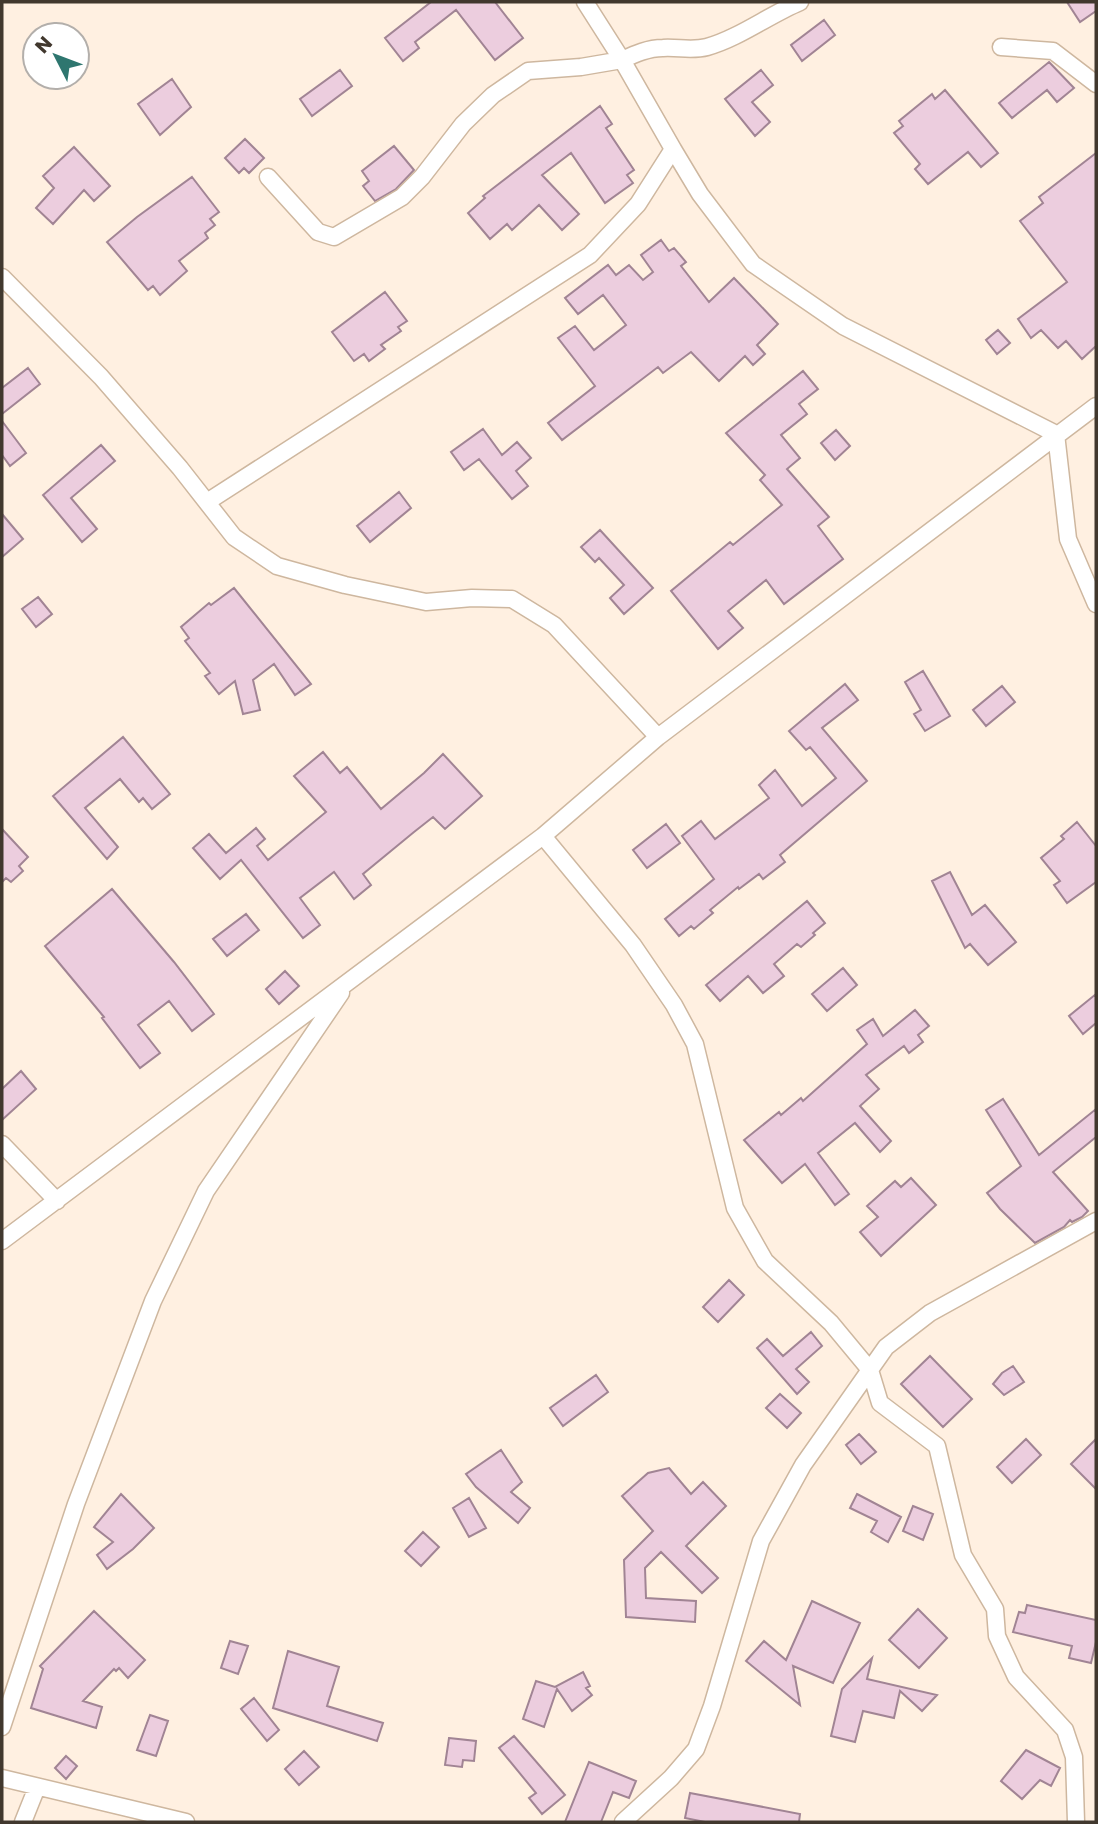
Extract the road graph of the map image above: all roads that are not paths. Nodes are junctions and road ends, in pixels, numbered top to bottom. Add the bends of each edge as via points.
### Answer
1 (586, 2) edge
2 (800, 2) edge
3 (1001, 47) dead end
4 (622, 60) junction
5 (1096, 84) edge
6 (673, 149) junction
7 (268, 177) dead end
8 (2, 277) edge
9 (1096, 406) edge
10 (1056, 434) junction
11 (207, 502) junction
12 (1096, 604) edge
13 (658, 737) junction
14 (543, 836) junction
15 (351, 980) junction
16 (2, 1144) edge
17 (57, 1201) junction
18 (1096, 1221) edge
19 (2, 1241) edge
20 (870, 1370) junction
21 (2, 1727) edge
22 (2, 1778) edge
23 (37, 1787) junction
24 (23, 1822) edge
25 (186, 1822) edge
26 (624, 1822) edge
27 (1076, 1822) edge

1 - 4 street
2 - 4 street via 718,44 641,51
3 - 5 street via 1053,51
4 - 6 street
4 - 7 street via 528,71 493,94 463,124 402,197 334,237 318,232
6 - 10 street via 700,194 753,264 843,326
6 - 11 street via 638,204 590,255
8 - 11 street via 100,377
9 - 10 street
10 - 12 street via 1068,539
10 - 13 street
11 - 13 street via 234,537 277,566 426,602 512,599 554,625
13 - 14 street
14 - 15 street
14 - 20 street via 633,945 695,1044 735,1208 765,1261 831,1323
15 - 17 street
15 - 21 street via 206,1191 153,1301 76,1504
16 - 17 street
17 - 19 street
18 - 20 street via 930,1313 886,1347
20 - 26 street via 803,1465 761,1541 696,1749
20 - 27 street via 880,1403 937,1446 963,1555 995,1609 997,1636 1016,1677 1065,1730 1074,1757
22 - 23 street
23 - 24 street
23 - 25 street

